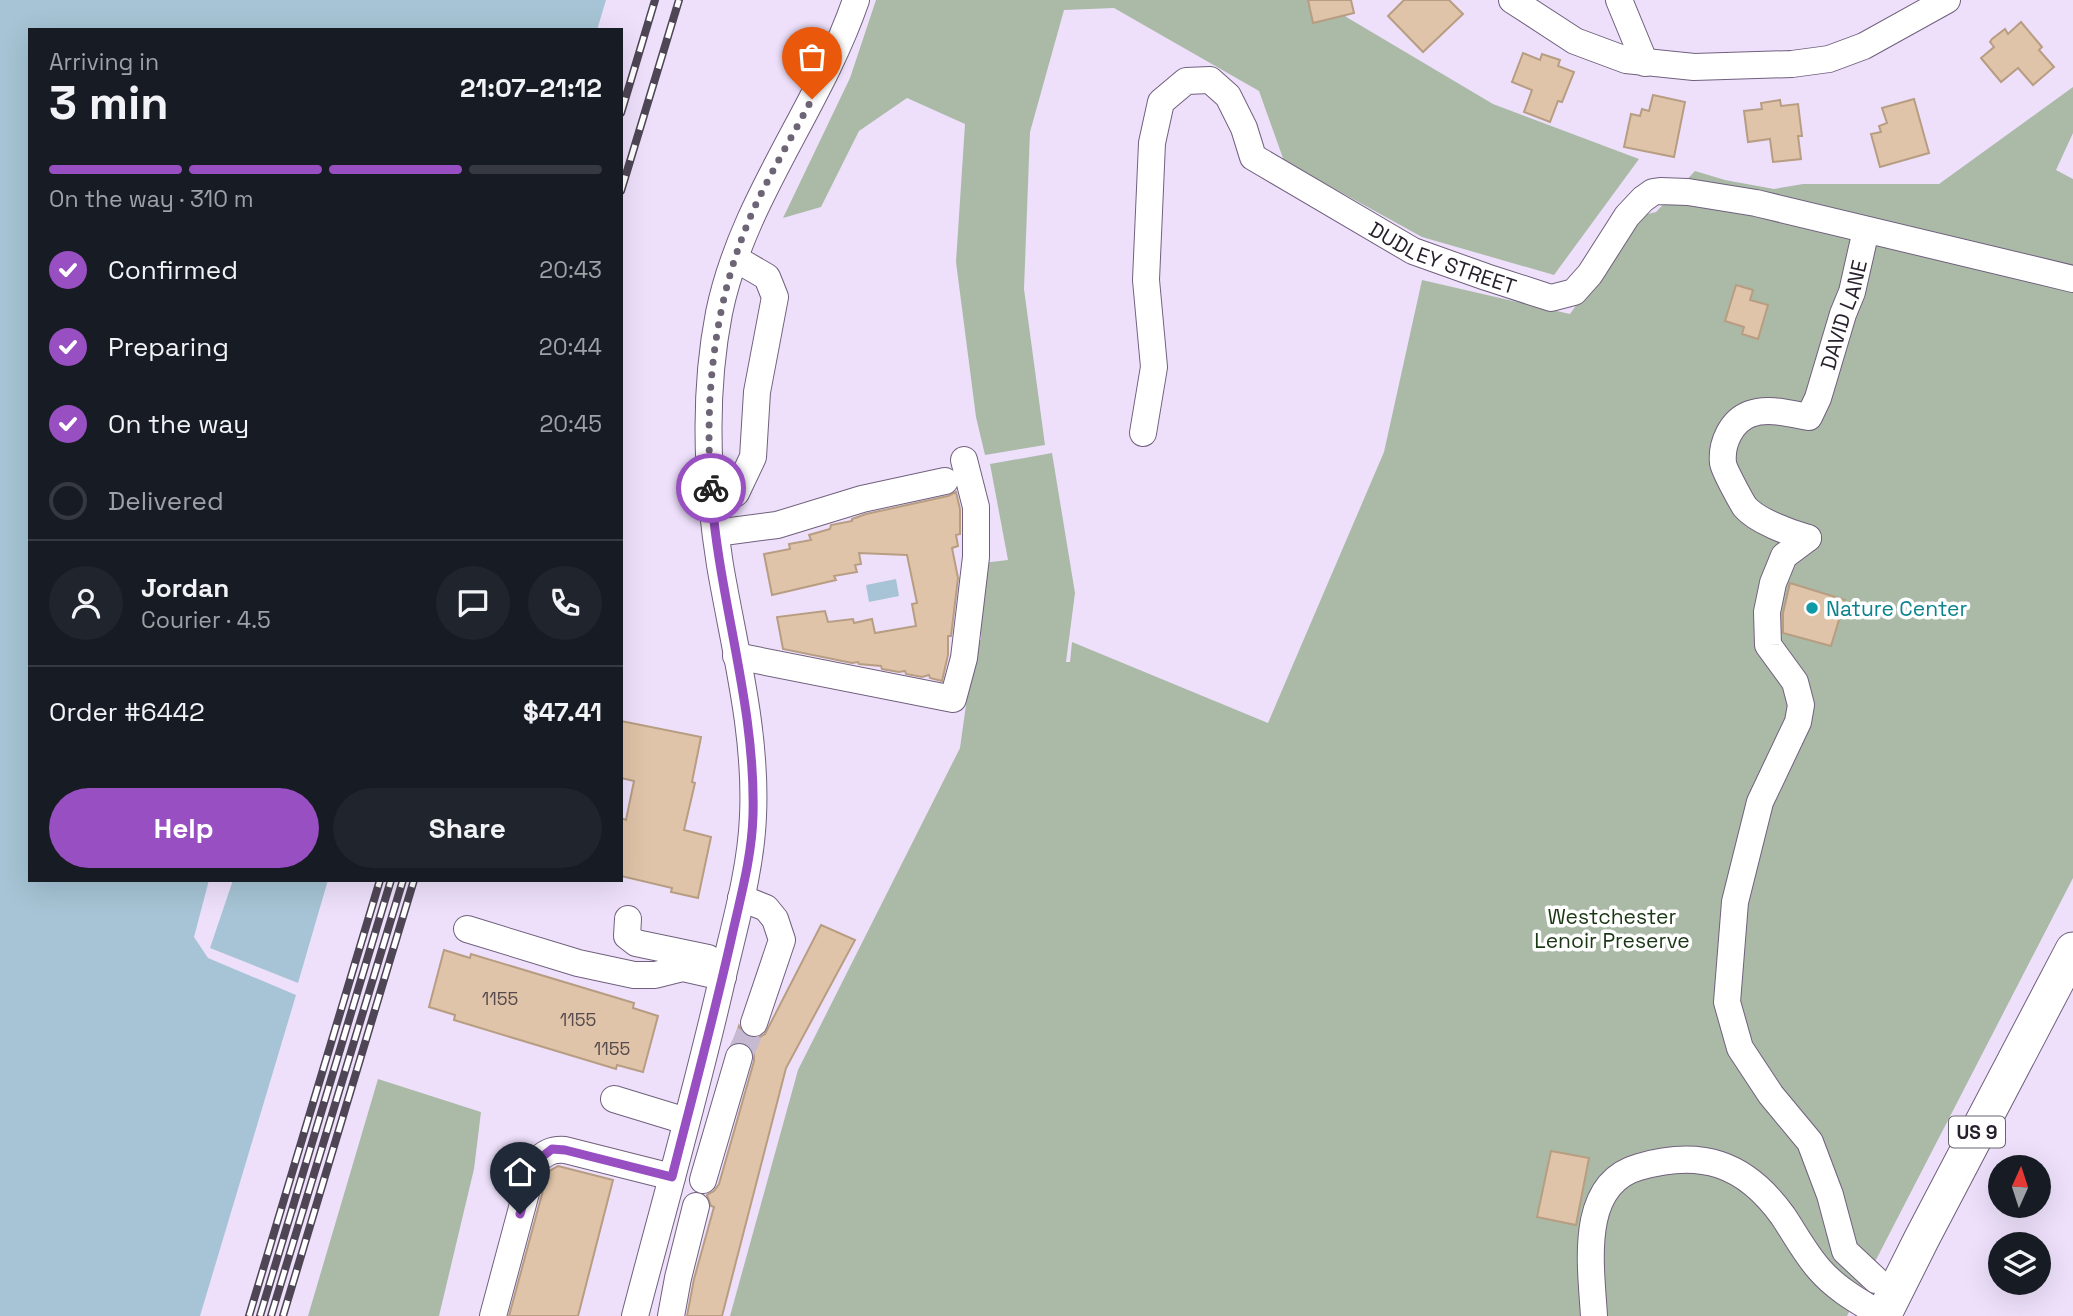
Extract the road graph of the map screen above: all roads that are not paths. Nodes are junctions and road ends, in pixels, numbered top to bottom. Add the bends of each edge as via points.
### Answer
1 (856, 0) edge
2 (1512, 0) edge
3 (1619, 0) edge
4 (1947, 0) edge
5 (1644, 63) junction
6 (1866, 230) junction
7 (736, 259) junction
8 (2073, 279) edge
9 (1143, 433) dead end
10 (964, 460) dead end
11 (945, 481) dead end
12 (714, 520) junction
13 (736, 656) junction
14 (741, 898) junction
15 (628, 919) dead end
16 (467, 929) dead end
17 (2073, 950) edge
18 (725, 970) junction
19 (754, 1023) tunnel mouth
20 (739, 1057) tunnel mouth
21 (614, 1099) dead end
22 (686, 1121) junction
23 (672, 1177) junction
24 (703, 1180) dead end
25 (696, 1206) dead end
26 (1876, 1280) dead end
27 (493, 1316) edge
28 (635, 1316) edge
29 (671, 1316) edge
30 (1594, 1316) edge
31 (1883, 1316) edge

1 - 7 street via 842,39 756,204
2 - 5 street via 1575,41
3 - 5 street
4 - 5 street via 1864,46 1829,59 1694,67
6 - 8 street, DUDLEY STREET
6 - 9 street, DUDLEY STREET via 1756,203 1688,192 1653,192 1627,216 1574,292 1551,298 1413,251 1253,157 1228,96 1210,80 1186,81 1161,102 1152,143 1146,280 1154,367
6 - 26 street, DAVID LANE via 1852,292 1809,417 1773,411 1751,413 1729,432 1725,446 1723,464 1746,508 1782,531 1808,538 1784,556 1767,612 1768,645 1796,682 1801,705 1798,723 1760,802 1735,901 1727,1002 1740,1048 1810,1142 1845,1251
7 - 12 street via 719,314 710,389
7 - 12 street via 767,277 775,297 757,392 753,457 736,492
10 - 13 street via 976,507 976,557 964,658 953,699
11 - 12 street via 862,499 777,525
12 - 13 street
13 - 14 street via 751,760 753,817
14 - 18 street
14 - 19 street via 766,908 782,940
15 - 18 street via 627,936 636,943
16 - 18 street via 634,975 683,968
17 - 31 main road, US 9
18 - 22 street
20 - 24 street
21 - 22 street
22 - 23 street
23 - 27 street via 565,1150 543,1154 534,1163
23 - 28 street
25 - 29 street
30 - 31 street via 1593,1231 1600,1198 1610,1182 1626,1171 1684,1158 1720,1163 1754,1184 1824,1274

